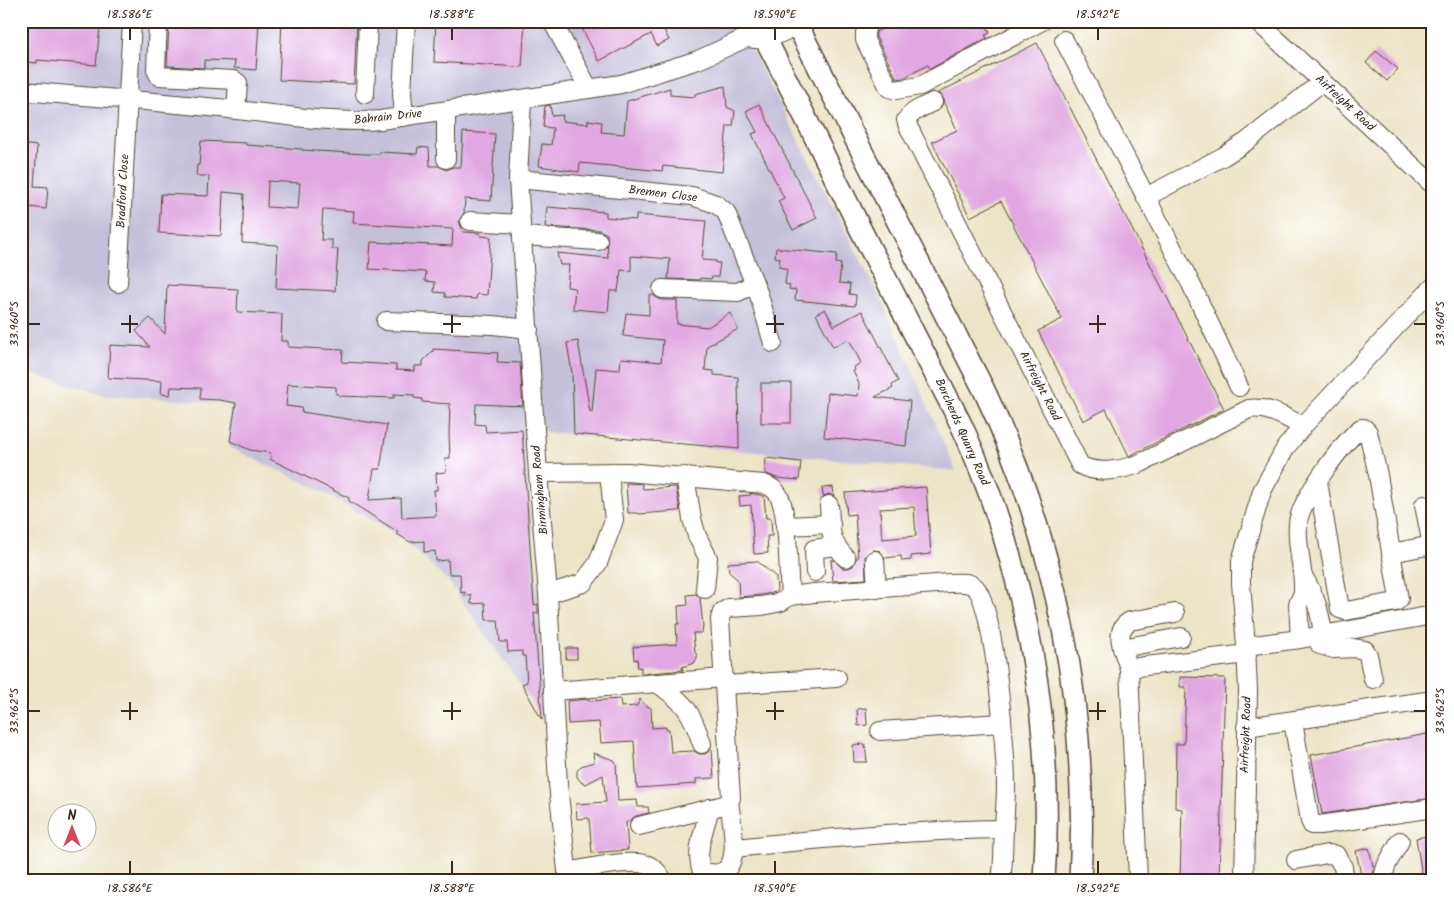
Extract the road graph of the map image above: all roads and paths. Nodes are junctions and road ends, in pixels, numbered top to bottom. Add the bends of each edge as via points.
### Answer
1 (132, 21) edge
2 (158, 21) edge
3 (368, 21) edge
4 (406, 21) edge
5 (552, 21) edge
6 (868, 21) edge
7 (1042, 21) edge
8 (1257, 21) edge
9 (800, 23) edge
10 (758, 29) edge
11 (1064, 40) dead end
12 (1322, 82) junction
13 (589, 89) junction
14 (21, 91) edge
15 (365, 94) dead end
16 (128, 100) junction
17 (522, 100) junction
18 (933, 102) dead end
19 (236, 110) junction
20 (446, 110) junction
21 (404, 117) junction
22 (446, 159) dead end
23 (518, 179) junction
24 (1433, 185) edge
25 (1146, 197) junction
26 (470, 221) dead end
27 (521, 230) junction
28 (598, 241) dead end
29 (118, 283) dead end
30 (754, 284) junction
31 (1433, 287) edge
32 (662, 289) dead end
33 (386, 321) dead end
34 (529, 329) junction
35 (773, 344) dead end
36 (1239, 387) dead end
37 (1303, 426) junction
38 (538, 473) junction
39 (609, 473) junction
40 (685, 476) junction
41 (1318, 482) junction
42 (829, 504) dead end
43 (1424, 505) dead end
44 (831, 524) junction
45 (785, 526) junction
46 (1432, 548) edge
47 (1391, 553) junction
48 (875, 560) dead end
49 (815, 572) dead end
50 (704, 589) dead end
51 (877, 589) junction
52 (548, 594) junction
53 (790, 596) junction
54 (1175, 613) dead end
55 (1433, 615) edge
56 (1312, 636) junction
57 (1182, 637) dead end
58 (1122, 648) junction
59 (1247, 650) junction
60 (1129, 668) junction
61 (838, 678) dead end
62 (1373, 679) dead end
63 (724, 682) junction
64 (658, 683) junction
65 (553, 691) junction
66 (1433, 703) edge
67 (1293, 721) junction
68 (1001, 723) junction
69 (1246, 727) junction
70 (880, 731) dead end
71 (702, 744) dead end
72 (729, 802) junction
73 (710, 808) junction
74 (1433, 808) edge
75 (639, 826) dead end
76 (1004, 829) junction
77 (1400, 841) dead end
78 (735, 848) junction
79 (1296, 860) dead end
80 (568, 876) edge
81 (663, 880) edge
82 (1001, 880) edge
83 (1044, 880) edge
84 (1080, 880) edge
85 (1138, 880) edge
86 (1244, 880) edge
87 (1345, 880) edge
88 (1382, 880) edge

1 - 16 lane, Bradford Close
2 - 19 lane via 156,70 159,76 234,80 238,83
3 - 15 lane
4 - 21 lane via 402,92
5 - 13 lane
6 - 7 lane via 865,40 889,88 896,90 920,86
8 - 12 lane, Airfreight Road
9 - 10 lane, Bahrain Drive
9 - 84 main road via 984,390 1032,510 1056,595 1072,678 1081,784
10 - 13 lane, Bahrain Drive via 698,60 621,84
10 - 83 main road, Borcherds Quarry Road via 952,404 997,516 1021,602 1039,697 1046,794
11 - 25 lane
12 - 24 lane, Airfreight Road
12 - 25 lane via 1238,146
13 - 17 lane, Bahrain Drive
14 - 16 lane, Bahrain Drive
16 - 19 lane, Bahrain Drive
16 - 29 lane, Bradford Close
17 - 20 lane, Bahrain Drive
17 - 23 lane, Birmingham Road
18 - 37 lane, Airfreight Road via 908,117 908,126 1080,465 1088,469 1112,470 1141,464 1249,409 1277,413
19 - 21 lane, Bahrain Drive via 337,121
20 - 21 lane, Bahrain Drive
20 - 22 lane
23 - 27 lane, Birmingham Road
23 - 30 lane, Bremen Close via 692,196 716,204 726,212
25 - 36 lane
26 - 27 lane
27 - 28 lane
27 - 34 lane, Birmingham Road
30 - 32 lane via 738,292
30 - 35 lane, Bremen Close
31 - 37 lane, Airfreight Road
33 - 34 lane
34 - 38 lane, Birmingham Road
37 - 59 lane, Airfreight Road via 1286,447 1266,483 1243,552 1241,583
38 - 39 lane
38 - 52 lane, Birmingham Road
39 - 40 lane
39 - 52 lane via 614,520 598,563 583,583
40 - 45 lane via 769,486 779,495
40 - 50 lane via 692,519 708,558
41 - 47 lane via 1359,430 1366,429 1378,475
41 - 47 lane via 1340,609 1346,611 1399,600
41 - 56 lane via 1302,506 1298,523 1303,584 1314,596 1320,611
42 - 44 lane
43 - 46 lane
44 - 45 lane
44 - 49 lane via 841,552 814,542
45 - 53 lane
46 - 47 lane
48 - 51 lane
51 - 53 lane
51 - 68 lane via 950,583 966,583 975,588 984,605 993,645
52 - 65 lane, Birmingham Road
53 - 63 lane via 781,602 729,608 722,612
54 - 58 lane via 1124,624
55 - 56 lane
56 - 59 lane
56 - 62 lane via 1330,648 1365,650
57 - 58 lane
58 - 60 lane
59 - 60 lane
59 - 69 lane, Airfreight Road
60 - 85 lane
61 - 63 lane
63 - 64 lane
63 - 72 lane via 732,792
64 - 65 lane
64 - 71 lane via 685,706
65 - 80 lane, Birmingham Road via 558,784
66 - 67 lane via 1426,701
67 - 69 lane
67 - 74 lane via 1312,824
68 - 70 lane
68 - 76 lane via 1006,785
69 - 86 lane, Airfreight Road
72 - 73 lane
72 - 78 lane
73 - 75 lane
73 - 78 lane via 700,845 698,862 702,871 713,875 724,871
76 - 78 lane
76 - 82 lane
77 - 88 lane
79 - 87 lane via 1336,855 1343,867
80 - 81 lane via 614,864 636,863 648,864

